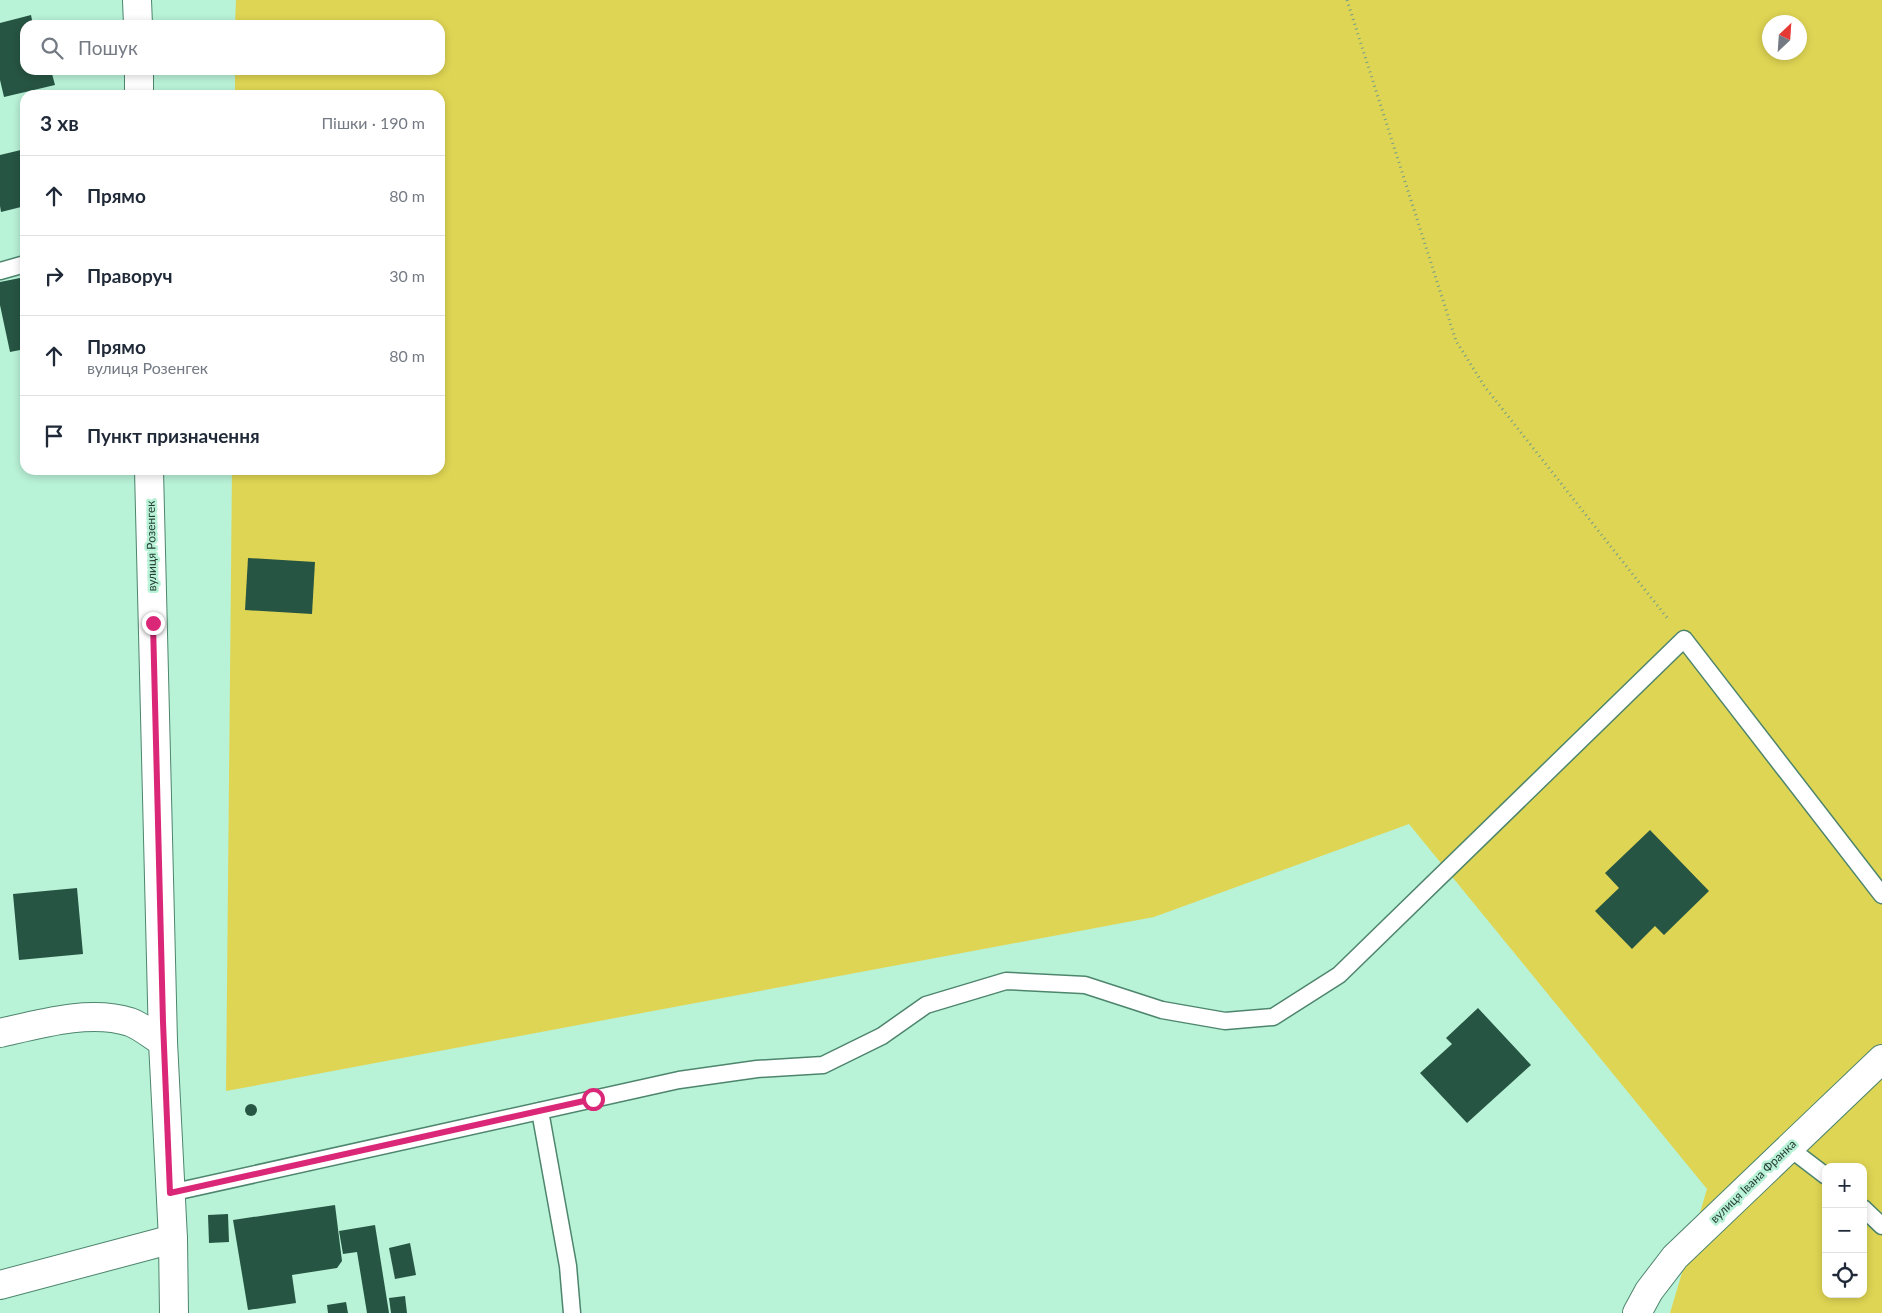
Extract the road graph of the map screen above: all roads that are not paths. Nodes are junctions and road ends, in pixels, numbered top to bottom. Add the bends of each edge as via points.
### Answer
1 (137, 0) edge
2 (138, 20) edge
3 (139, 75) edge
4 (139, 90) edge
5 (20, 265) edge
6 (0, 270) edge
7 (149, 475) edge
8 (1882, 895) edge
9 (0, 1033) edge
10 (163, 1042) junction
11 (1882, 1059) edge
12 (540, 1110) junction
13 (1788, 1148) junction
14 (1822, 1173) edge
15 (170, 1193) junction
16 (1867, 1212) edge
17 (1882, 1226) edge
18 (173, 1239) junction
19 (0, 1285) edge
20 (174, 1313) edge
21 (572, 1313) edge
22 (1637, 1313) edge

1 - 2 street
3 - 4 street
5 - 6 lane
7 - 10 street, вулиця Розенгек
8 - 12 lane via 1684,639 1339,975 1273,1017 1225,1021 1162,1010 1085,985 1006,981 926,1005 882,1036 823,1065 757,1068 680,1080
9 - 10 street via 50,1021 99,1017 131,1022
10 - 15 street, вулиця Розенгек
11 - 13 street, вулиця Івана Франка
12 - 15 lane
12 - 21 lane via 568,1266
13 - 14 lane
13 - 22 street, вулиця Івана Франка via 1675,1257
15 - 18 street, вулиця Розенгек
16 - 17 lane
18 - 19 street
18 - 20 street, вулиця Розенгек

